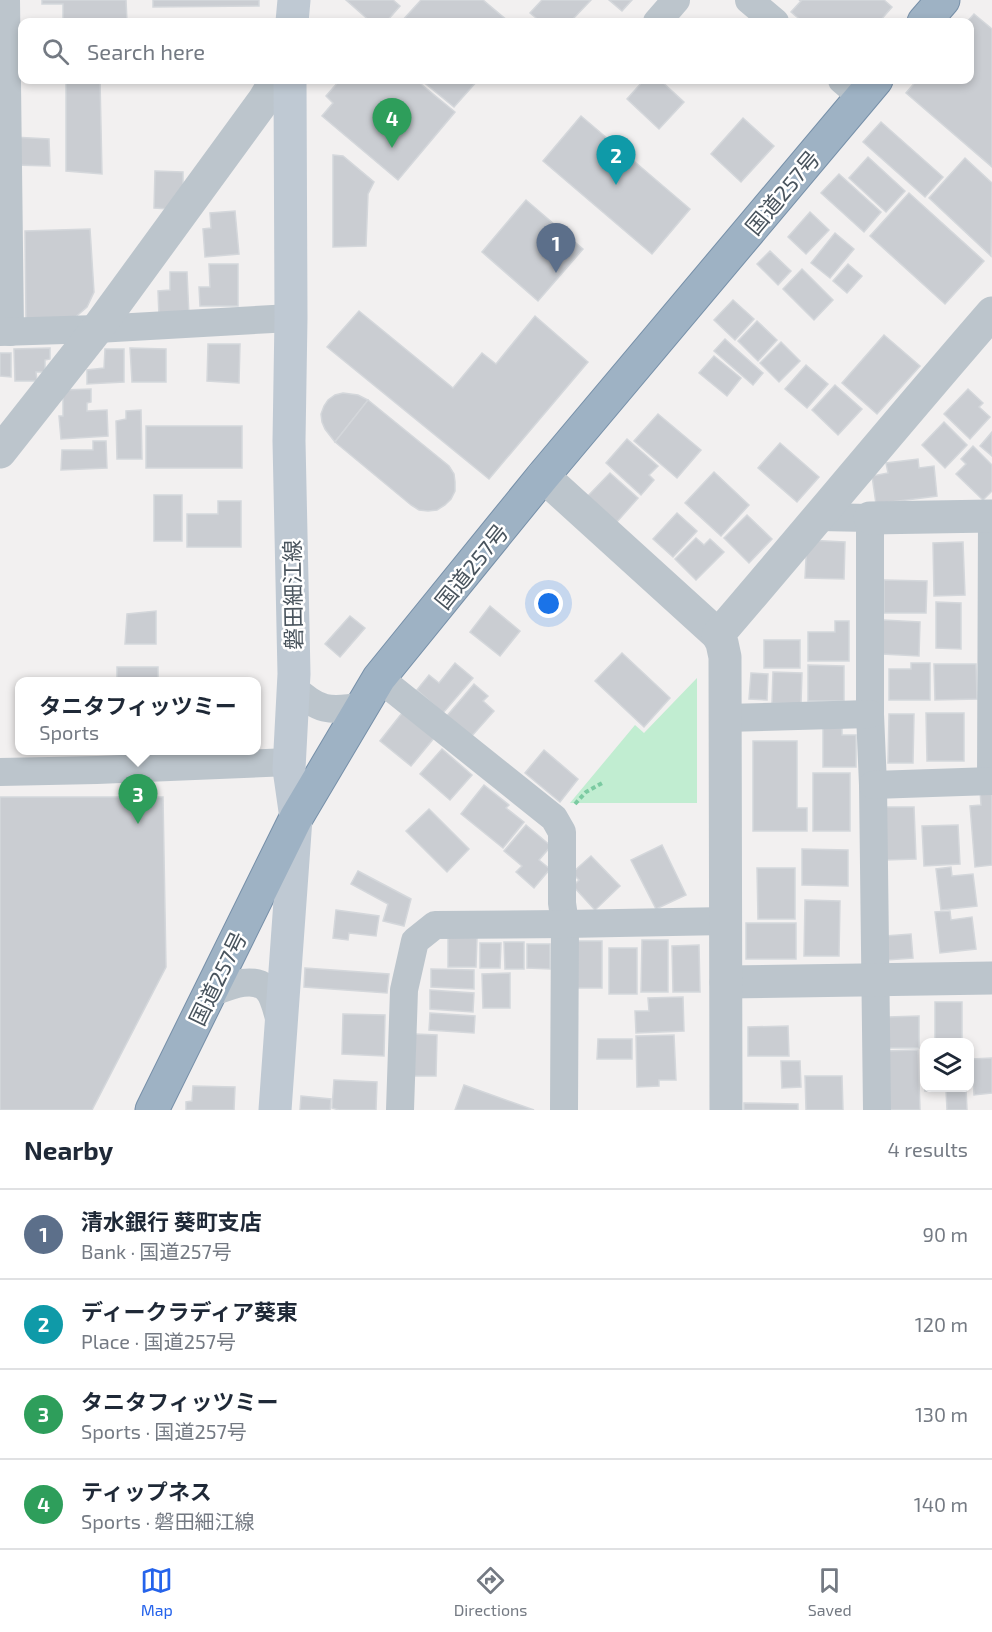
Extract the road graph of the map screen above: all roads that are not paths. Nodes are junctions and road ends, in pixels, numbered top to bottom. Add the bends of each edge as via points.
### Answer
1 (6, 0) edge
2 (294, 0) edge
3 (310, 0) edge
4 (676, 0) edge
5 (749, 0) edge
6 (943, 0) edge
7 (292, 18) edge
8 (303, 18) edge
9 (660, 18) edge
10 (770, 18) edge
11 (927, 18) edge
12 (274, 84) edge
13 (290, 84) edge
14 (860, 85) edge
15 (992, 313) edge
16 (291, 318) junction
17 (97, 329) junction
18 (5, 332) edge
19 (0, 452) edge
20 (543, 476) junction
21 (992, 516) edge
22 (819, 518) junction
23 (870, 518) junction
24 (718, 635) junction
25 (293, 687) junction
26 (371, 692) junction
27 (870, 714) junction
28 (725, 718) junction
29 (289, 762) junction
30 (0, 772) edge
31 (992, 781) edge
32 (873, 785) junction
33 (296, 818) junction
34 (726, 921) junction
35 (565, 924) junction
36 (992, 978) edge
37 (875, 979) junction
38 (726, 982) junction
39 (210, 993) junction
40 (281, 1026) junction
41 (152, 1110) edge
42 (275, 1110) edge
43 (400, 1110) edge
44 (564, 1110) edge
45 (726, 1110) edge
46 (877, 1110) edge

1 - 18 street
2 - 7 main road
3 - 8 street
4 - 9 street
5 - 10 street
6 - 11 highway
12 - 17 street
13 - 16 main road, 磐田細江線
14 - 20 highway, 国道257号
15 - 22 street
16 - 17 street
16 - 25 main road, 磐田細江線
17 - 18 street
17 - 19 street
20 - 24 street
20 - 26 highway, 国道257号
21 - 23 street
21 - 31 street
22 - 23 street
22 - 24 street
23 - 27 street
24 - 28 street via 725,657
25 - 26 street via 315,705 330,709
25 - 29 main road, 磐田細江線
26 - 33 highway, 国道257号
26 - 35 street via 554,818 562,832
27 - 28 street
27 - 32 street
28 - 34 street
29 - 30 street
29 - 33 main road, 磐田細江線
31 - 32 street
32 - 37 street
33 - 39 highway, 国道257号
33 - 40 main road, 磐田細江線
34 - 35 street
34 - 38 street
35 - 43 street via 443,924 435,925 416,941 403,996
35 - 44 street
36 - 37 street
37 - 38 street
37 - 46 street
38 - 45 street
39 - 40 street via 236,983 266,987
39 - 41 highway, 国道257号
40 - 42 main road, 磐田細江線

